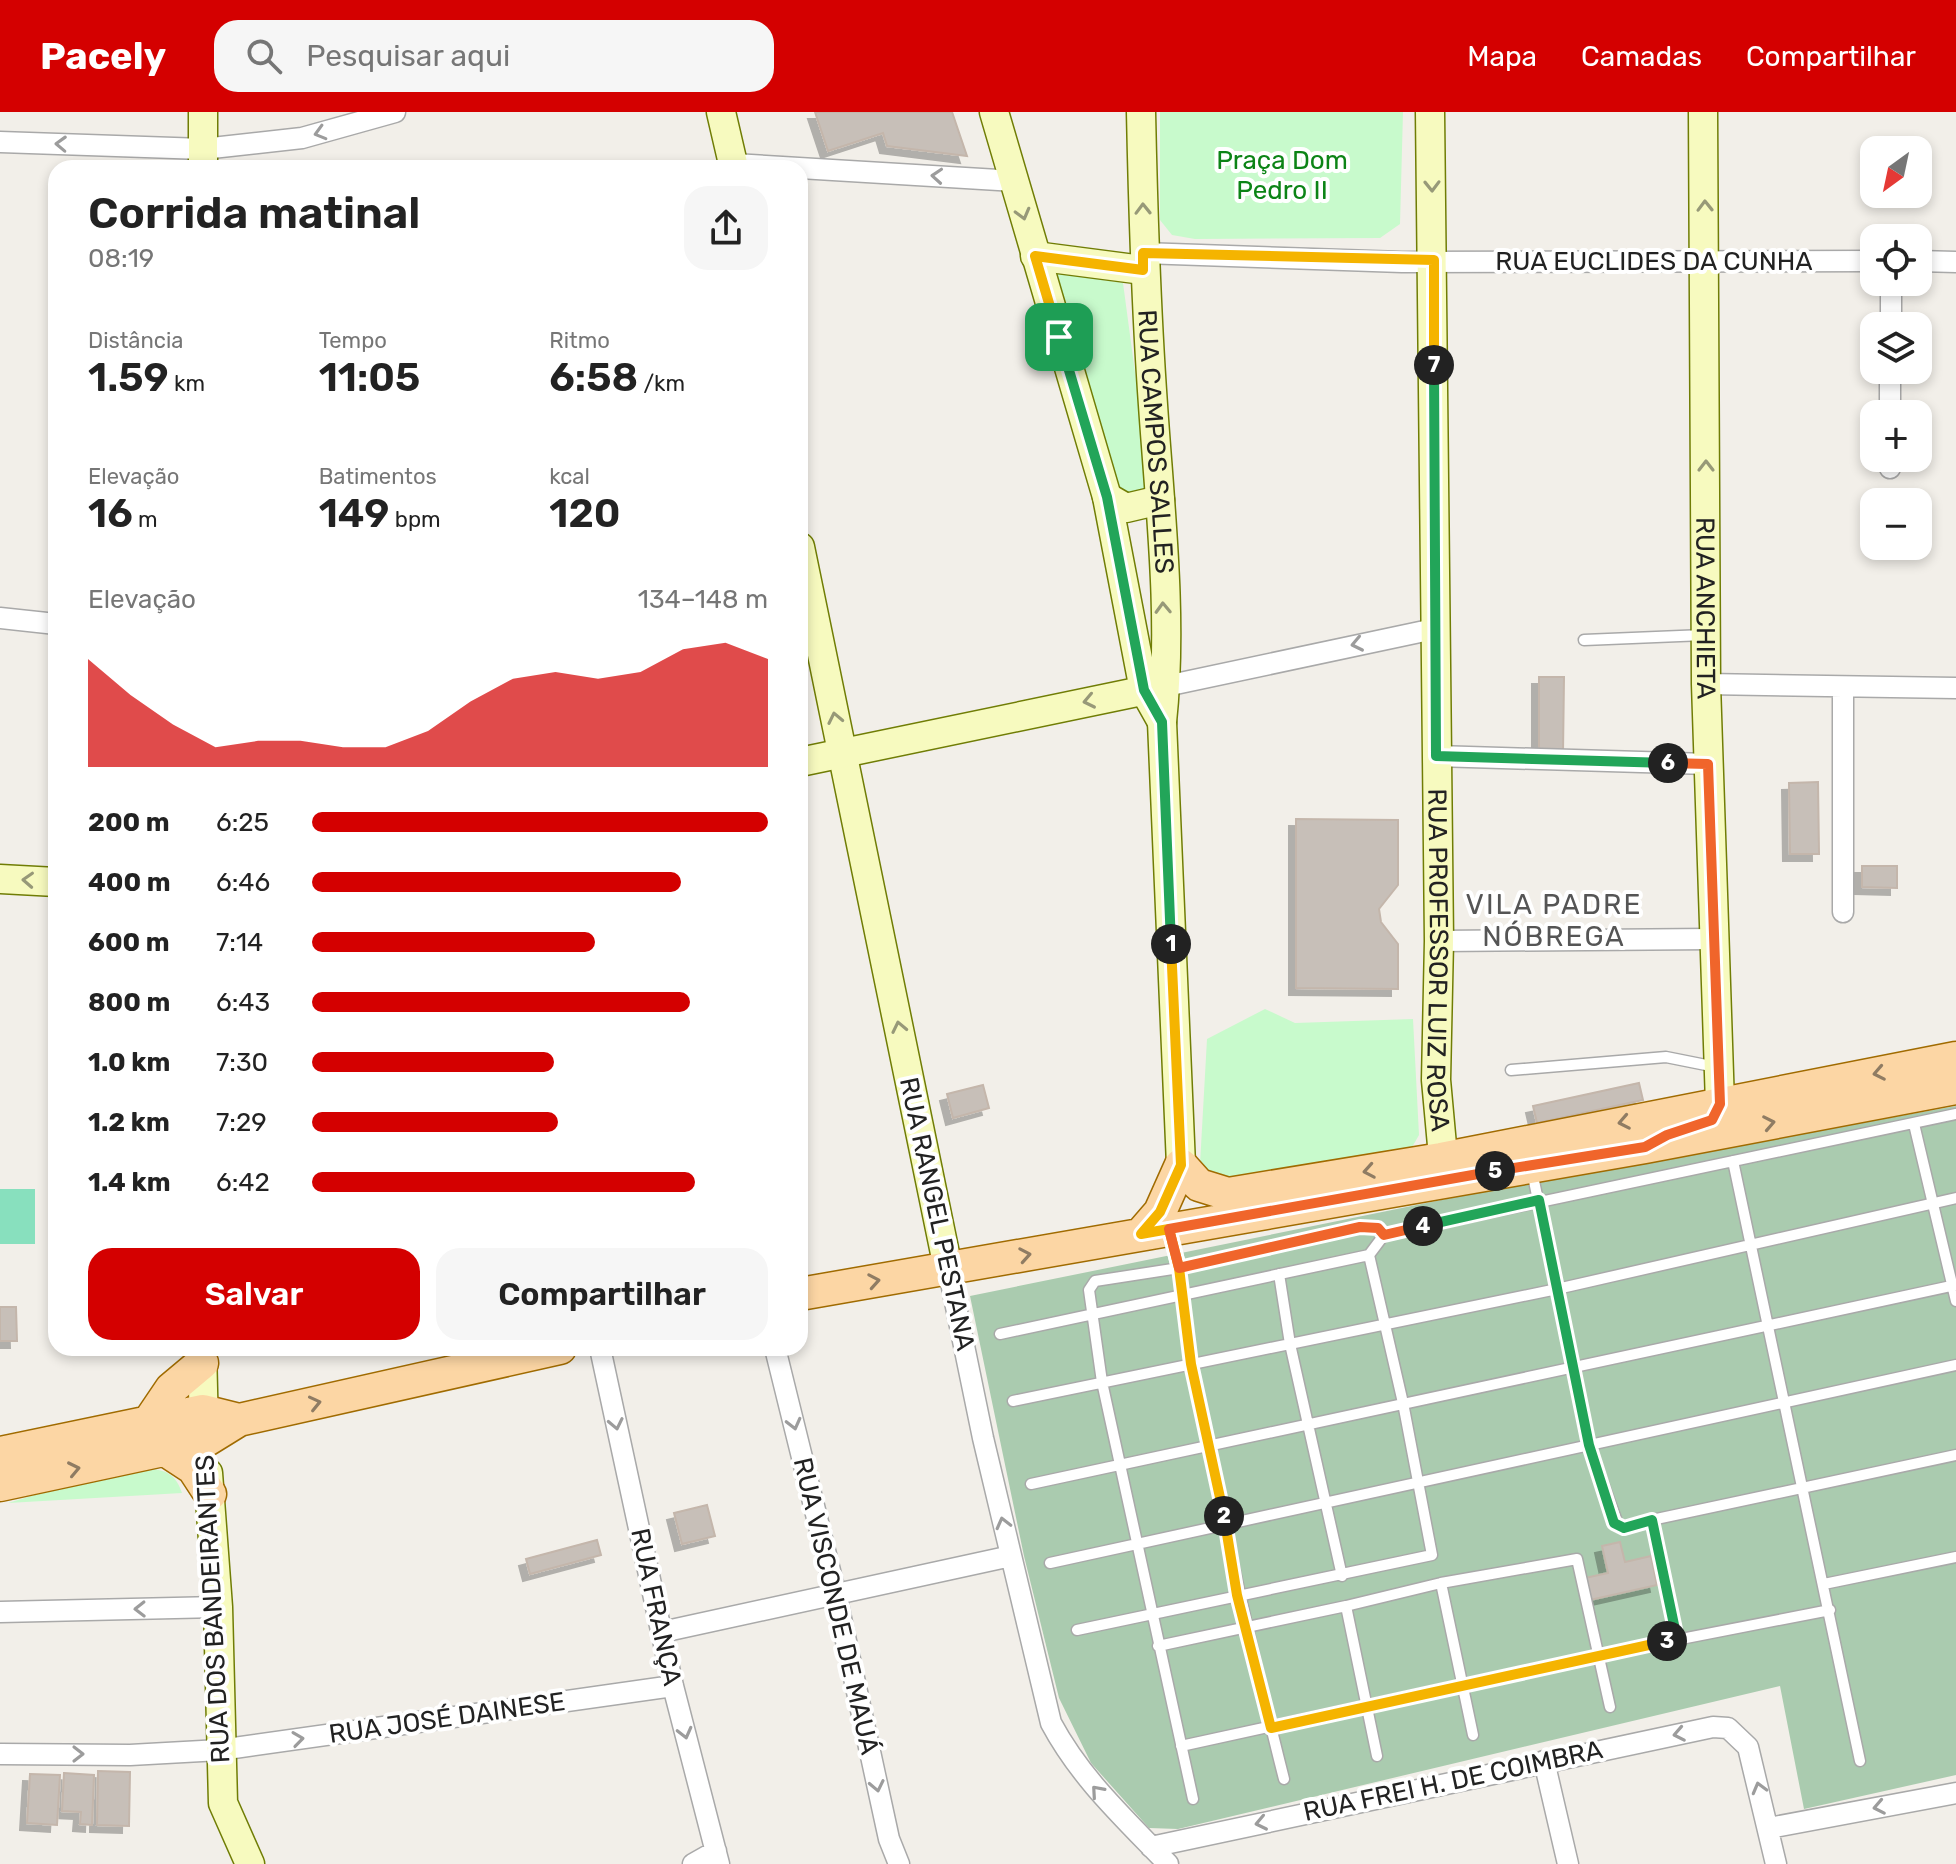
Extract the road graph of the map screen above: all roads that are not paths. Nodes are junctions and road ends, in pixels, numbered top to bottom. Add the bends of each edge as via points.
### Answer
1 (203, 112) edge
2 (395, 112) edge
3 (721, 112) edge
4 (994, 112) edge
5 (1141, 112) edge
6 (1430, 112) edge
7 (1703, 112) edge
8 (0, 142) edge
9 (203, 159) edge
10 (733, 160) edge
11 (808, 170) edge
12 (1015, 181) junction
13 (1035, 256) junction
14 (1434, 260) junction
15 (1860, 261) edge
16 (1932, 261) edge
17 (1143, 262) junction
18 (1956, 262) edge
19 (1706, 263) junction
20 (1107, 497) junction
21 (1160, 500) junction
22 (808, 586) edge
23 (0, 618) edge
24 (48, 623) edge
25 (1434, 629) junction
26 (1706, 634) junction
27 (1584, 640) dead end
28 (1706, 684) junction
29 (1843, 687) junction
30 (1155, 688) junction
31 (1956, 688) edge
32 (842, 754) junction
33 (1436, 756) junction
34 (808, 760) edge
35 (1708, 764) junction
36 (0, 879) edge
37 (48, 882) edge
38 (1843, 912) dead end
39 (1713, 939) junction
40 (1439, 941) junction
41 (1956, 1058) edge
42 (1718, 1068) junction
43 (1511, 1070) dead end
44 (1956, 1088) edge
45 (1720, 1104) junction
46 (1956, 1114) edge
47 (1914, 1124) junction
48 (1645, 1147) junction
49 (1733, 1161) junction
50 (1181, 1165) junction
51 (1443, 1169) junction
52 (1534, 1181) dead end
53 (1956, 1198) edge
54 (1539, 1200) junction
55 (1932, 1205) junction
56 (1155, 1232) junction
57 (1384, 1235) junction
58 (1752, 1245) junction
59 (1369, 1255) junction
60 (948, 1268) junction
61 (1179, 1268) junction
62 (1279, 1274) junction
63 (1955, 1285) edge
64 (1557, 1289) junction
65 (808, 1293) edge
66 (1183, 1295) junction
67 (1956, 1301) edge
68 (1091, 1314) junction
69 (1385, 1324) junction
70 (1768, 1328) junction
71 (1000, 1334) dead end
72 (1290, 1344) junction
73 (202, 1356) edge
74 (524, 1356) edge
75 (602, 1356) edge
76 (777, 1356) edge
77 (1191, 1364) junction
78 (1956, 1365) edge
79 (1572, 1367) junction
80 (1102, 1382) junction
81 (1013, 1401) dead end
82 (1784, 1402) junction
83 (1403, 1403) junction
84 (1307, 1423) junction
85 (204, 1426) junction
86 (150, 1438) junction
87 (1208, 1445) junction
88 (1589, 1445) junction
89 (0, 1453) edge
90 (1956, 1455) edge
91 (1121, 1463) junction
92 (1418, 1481) junction
93 (1031, 1484) dead end
94 (0, 1485) edge
95 (1803, 1488) junction
96 (210, 1494) junction
97 (1324, 1502) junction
98 (1652, 1520) junction
99 (1226, 1523) junction
100 (1135, 1544) junction
101 (1011, 1556) junction
102 (1956, 1557) edge
103 (1050, 1563) dead end
104 (1342, 1576) junction
105 (1441, 1583) junction
106 (1824, 1584) junction
107 (836, 1595) junction
108 (1237, 1595) junction
109 (1346, 1606) junction
110 (218, 1607) junction
111 (1830, 1610) junction
112 (0, 1612) edge
113 (1150, 1614) junction
114 (1245, 1626) junction
115 (1077, 1630) dead end
116 (662, 1632) junction
117 (1677, 1639) junction
118 (1158, 1646) junction
119 (1599, 1655) junction
120 (673, 1686) junction
121 (1463, 1686) junction
122 (1367, 1707) junction
123 (1610, 1707) dead end
124 (1271, 1728) junction
125 (1473, 1735) dead end
126 (1181, 1746) junction
127 (220, 1750) junction
128 (0, 1754) edge
129 (1377, 1756) dead end
130 (1544, 1761) junction
131 (1860, 1761) dead end
132 (1284, 1779) dead end
133 (1956, 1793) edge
134 (1193, 1799) dead end
135 (1769, 1828) junction
136 (1151, 1847) junction
137 (717, 1857) edge
138 (250, 1864) edge
139 (693, 1864) edge
140 (899, 1864) edge
141 (1168, 1864) edge
142 (1568, 1864) edge
143 (1776, 1864) edge

1 - 9 main road
2 -> 9 street
3 - 10 main road
4 - 12 main road
17 -> 5 main road, RUA CAMPOS SALLES
6 -> 14 main road, RUA PROFESSOR LUIZ ROSA
19 -> 7 main road, RUA ANCHIETA
9 -> 8 street
12 -> 11 street
12 -> 13 main road
13 - 17 main road
13 - 20 main road
14 - 17 street, RUA EUCLIDES DA CUNHA
14 - 19 street, RUA EUCLIDES DA CUNHA
14 - 25 main road, RUA PROFESSOR LUIZ ROSA
15 - 19 street, RUA EUCLIDES DA CUNHA
16 - 18 street
17 - 21 main road, RUA CAMPOS SALLES
26 -> 19 main road, RUA ANCHIETA
20 - 21 main road via 1126,508
20 - 30 main road
30 -> 21 main road, RUA CAMPOS SALLES
32 -> 22 main road, RUA RANGEL PESTANA
23 - 24 street
25 -> 30 street
25 - 33 main road, RUA PROFESSOR LUIZ ROSA
26 - 27 lane
26 - 28 main road, RUA ANCHIETA
28 - 29 street
28 - 35 main road, RUA ANCHIETA
29 - 31 street
29 - 38 street
30 -> 32 main road
30 - 50 main road, RUA CAMPOS SALLES via 1162,722
32 - 34 main road
60 -> 32 main road, RUA RANGEL PESTANA
33 - 35 street
33 - 40 main road, RUA PROFESSOR LUIZ ROSA
35 - 39 main road, RUA ANCHIETA
37 -> 36 main road
39 - 40 street
39 - 42 main road, RUA ANCHIETA
40 - 51 main road, RUA PROFESSOR LUIZ ROSA via 1436,1080
41 -> 45 main road
42 - 43 lane via 1666,1057
42 - 45 main road, RUA ANCHIETA
48 -> 44 main road
45 - 48 main road via 1712,1120
45 -> 51 main road
46 - 47 lane
47 - 49 lane
47 - 55 lane
48 - 51 main road
49 - 54 lane
49 - 58 lane
51 -> 50 main road via 1228,1194 1199,1185
50 - 56 main road
51 - 56 main road
52 - 54 lane
53 - 55 lane
54 - 57 lane
54 - 64 lane
55 - 58 lane
55 - 63 lane
60 -> 56 main road
56 - 61 lane
57 - 59 lane
57 - 61 lane via 1378,1228 1360,1227
58 - 64 lane
58 - 70 lane
59 - 62 lane
59 - 69 lane
65 -> 60 main road
101 -> 60 street, RUA RANGEL PESTANA
61 - 66 lane
61 - 68 lane via 1095,1281 1089,1290
62 - 66 lane
62 - 72 lane
63 - 67 lane
63 - 70 lane
64 - 69 lane
64 - 79 lane
66 - 68 lane
66 - 77 lane
68 - 71 lane
68 - 80 lane
69 - 72 lane
69 - 83 lane
70 - 79 lane
70 - 82 lane
72 - 77 lane
72 - 84 lane
73 - 85 main road, RUA DOS BANDEIRANTES
73 - 86 main road via 171,1389
85 -> 74 main road
75 -> 116 street, RUA FRANÇA
76 -> 107 street, RUA VISCONDE DE MAUÁ
77 - 80 lane
77 - 87 lane
78 - 82 lane
79 - 83 lane
79 - 88 lane
80 - 81 lane
80 - 91 lane
82 - 88 lane
82 - 95 lane
83 - 84 lane
83 - 92 lane
84 - 87 lane
84 - 97 lane
85 - 86 main road
85 - 96 main road, RUA DOS BANDEIRANTES
86 - 89 main road
94 -> 86 main road
86 - 96 main road via 193,1468
87 - 91 lane
87 - 99 lane
88 - 92 lane
88 - 98 lane via 1614,1523 1624,1528
90 - 95 lane
91 - 93 lane
91 - 100 lane
92 - 97 lane
92 - 104 lane via 1432,1555
95 - 98 lane
95 - 106 lane
96 - 110 main road, RUA DOS BANDEIRANTES
97 - 99 lane
97 - 104 lane
98 - 117 lane
99 - 100 lane
99 - 108 lane
100 - 103 lane
100 - 113 lane
101 - 107 street
136 -> 101 street, RUA RANGEL PESTANA via 1087,1780 1051,1723
102 - 106 lane
104 - 108 lane
105 - 109 lane
105 - 119 lane via 1577,1559
105 - 121 lane
106 - 111 lane
107 - 116 street
107 -> 140 street, RUA VISCONDE DE MAUÁ via 889,1839
108 - 113 lane
108 - 114 lane
109 - 114 lane
109 - 122 lane
110 -> 112 street
110 - 127 main road, RUA DOS BANDEIRANTES
111 - 117 lane
111 - 131 lane
113 - 115 lane
113 - 118 lane
114 - 118 lane
114 - 124 lane
116 - 120 street, RUA FRANÇA
117 - 119 lane
118 - 126 lane
119 - 121 lane
119 - 123 lane
127 -> 120 street, RUA JOSÉ DAINESE
120 -> 137 street, RUA FRANÇA
121 - 122 lane
121 - 125 lane
122 - 124 lane
122 - 129 lane
124 - 126 lane
124 - 132 lane
126 - 134 lane
128 -> 127 street, RUA JOSÉ DAINESE
127 - 138 main road, RUA DOS BANDEIRANTES via 223,1803
135 -> 130 street, RUA FREI H. DE COIMBRA via 1748,1747 1728,1728
130 -> 136 street, RUA FREI H. DE COIMBRA
130 - 142 street
133 -> 135 street
135 - 143 street
136 - 141 street, RUA RANGEL PESTANA
137 - 139 street

